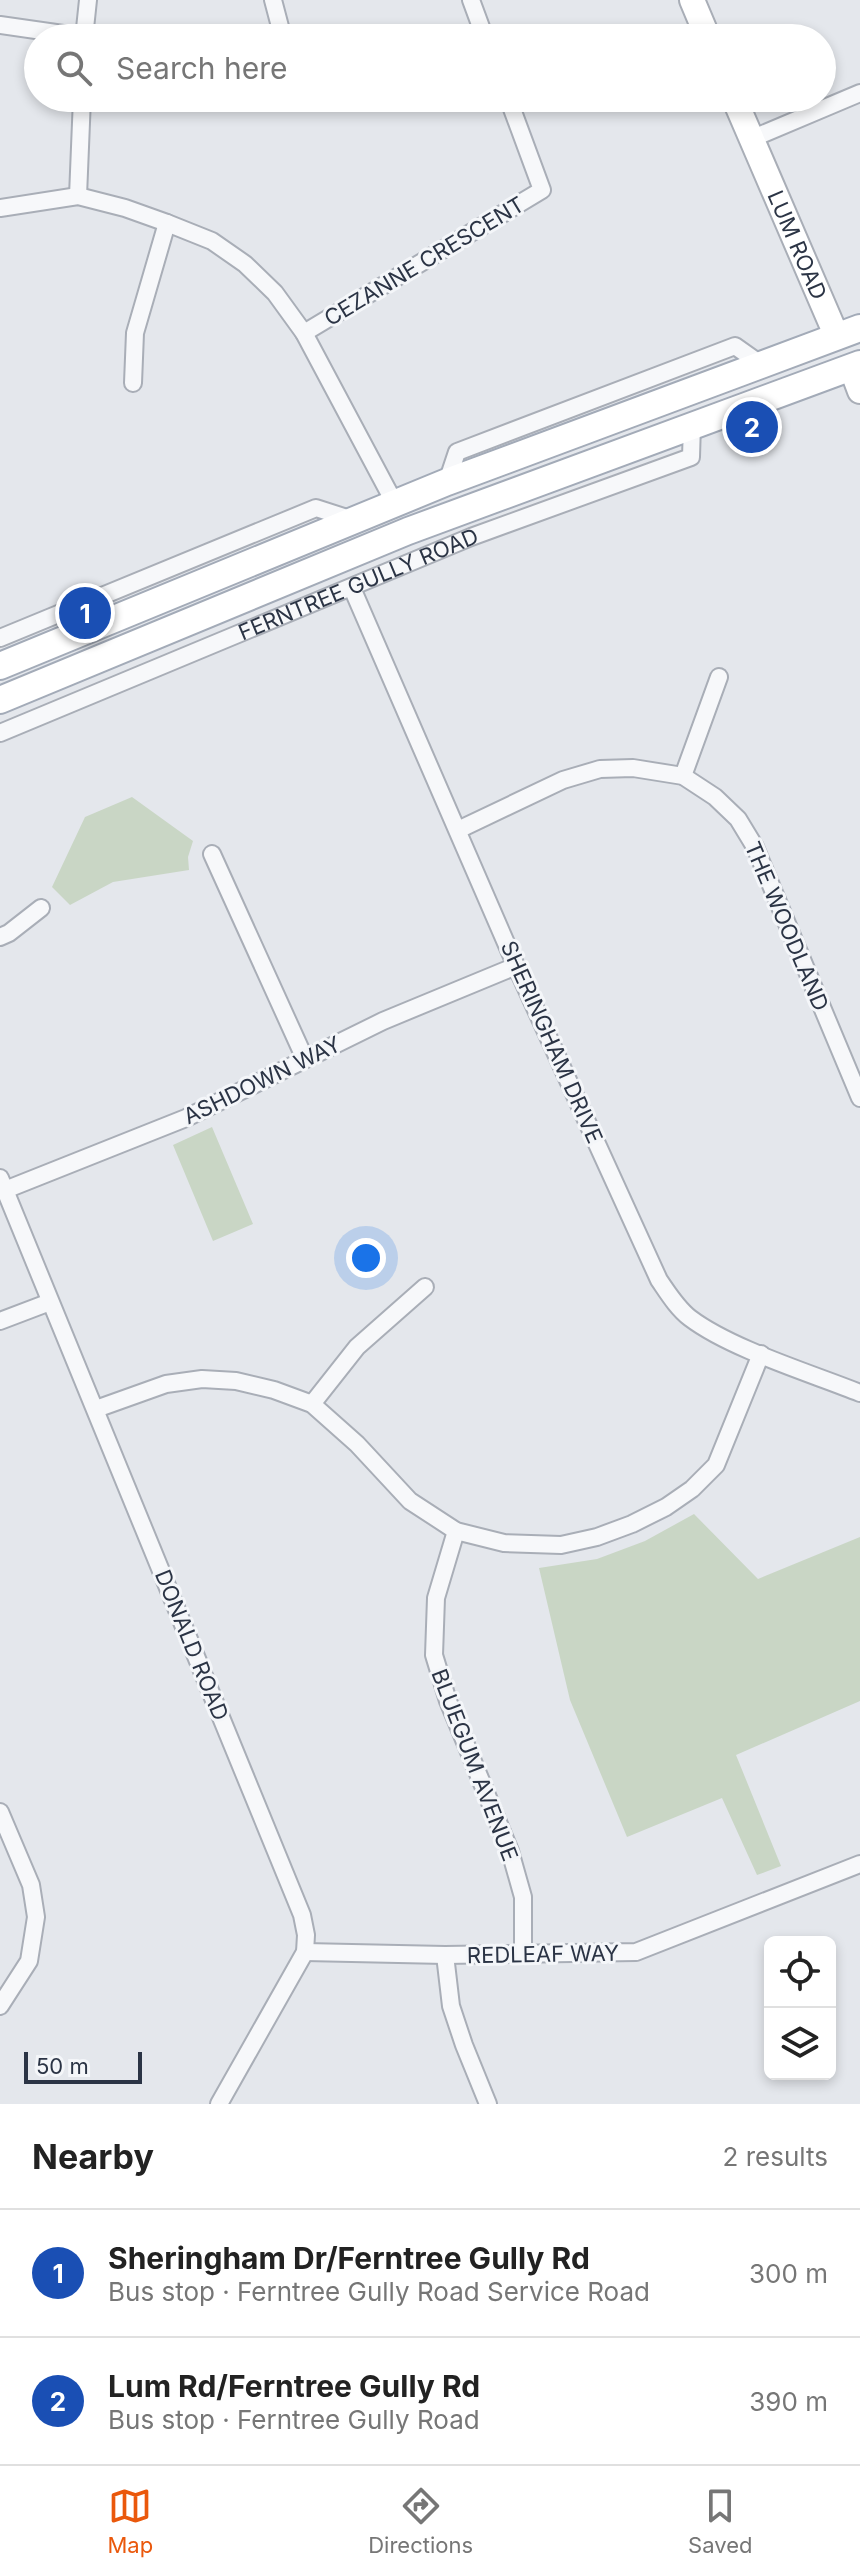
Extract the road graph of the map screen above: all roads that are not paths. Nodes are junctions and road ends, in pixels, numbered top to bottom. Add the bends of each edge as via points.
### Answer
1 (88, 0) edge
2 (273, 0) edge
3 (471, 0) edge
4 (692, 0) edge
5 (85, 24) edge
6 (279, 24) edge
7 (480, 24) edge
8 (702, 24) edge
9 (0, 25) edge
10 (24, 28) edge
11 (860, 93) edge
12 (836, 103) edge
13 (81, 112) edge
14 (513, 112) edge
15 (740, 112) edge
16 (815, 112) edge
17 (751, 139) junction
18 (78, 196) junction
19 (0, 208) edge
20 (167, 223) junction
21 (304, 333) junction
22 (848, 333) edge
23 (762, 365) junction
24 (857, 374) edge
25 (133, 383) dead end
26 (681, 396) junction
27 (692, 424) junction
28 (447, 482) junction
29 (394, 502) junction
30 (408, 531) junction
31 (352, 588) junction
32 (2, 652) edge
33 (719, 677) dead end
34 (0, 700) edge
35 (0, 733) edge
36 (683, 776) junction
37 (458, 830) junction
38 (212, 854) dead end
39 (41, 908) dead end
40 (0, 937) edge
41 (516, 966) junction
42 (305, 1059) junction
43 (860, 1098) edge
44 (2, 1184) edge
45 (425, 1287) dead end
46 (50, 1302) junction
47 (0, 1321) edge
48 (761, 1354) junction
49 (860, 1393) edge
50 (312, 1404) junction
51 (96, 1409) junction
52 (456, 1531) junction
53 (0, 1812) edge
54 (860, 1864) edge
55 (305, 1952) junction
56 (523, 1952) junction
57 (445, 1955) junction
58 (0, 2006) edge
59 (219, 2104) edge
60 (488, 2104) edge

1 - 5 street
2 - 6 street
3 - 7 street
4 - 8 street
9 - 10 street
11 - 12 street
13 - 18 street
14 - 21 street, CEZANNE CRESCENT via 542,190
15 - 17 street, LUM ROAD
16 - 17 street
17 - 22 street, LUM ROAD
18 - 19 street
18 - 20 street
20 - 21 street via 212,241 245,264
20 - 25 street via 135,333
21 - 29 street
22 - 23 main road
22 - 24 main road, LUM ROAD
23 - 26 main road
23 - 28 street via 735,346 457,452
24 - 27 main road, FERNTREE GULLY ROAD
26 - 27 main road
26 - 28 main road
27 - 30 main road, FERNTREE GULLY ROAD
27 - 31 street, FERNTREE GULLY ROAD via 691,457 471,537
28 - 29 main road
29 - 30 main road
29 - 32 main road
30 - 34 main road, FERNTREE GULLY ROAD
31 - 35 street, FERNTREE GULLY ROAD
31 - 37 street, SHERINGHAM DRIVE
33 - 36 street
36 - 37 street, THE WOODLAND via 600,769 563,780
36 - 43 street, THE WOODLAND via 738,819 755,847
37 - 41 street, SHERINGHAM DRIVE
38 - 42 street
39 - 40 street
41 - 42 street, ASHDOWN WAY
41 - 48 street, SHERINGHAM DRIVE via 659,1280 690,1317
42 - 44 street, ASHDOWN WAY via 186,1118
44 - 46 street, DONALD ROAD
45 - 50 street via 357,1347
46 - 47 street
46 - 51 street, DONALD ROAD
48 - 49 street, SHERINGHAM DRIVE
48 - 52 street via 716,1465 666,1507 597,1537 561,1545 504,1543
50 - 51 street via 248,1384 202,1379 166,1384
50 - 52 street via 410,1501
51 - 55 street, DONALD ROAD via 302,1915
52 - 56 street, BLUEGUM AVENUE via 436,1598 434,1655 510,1851 523,1897
53 - 58 street via 31,1885 36,1917 29,1961
54 - 56 street, REDLEAF WAY via 636,1952
55 - 57 street, REDLEAF WAY
55 - 59 street
56 - 57 street, REDLEAF WAY
57 - 60 street via 451,2006

